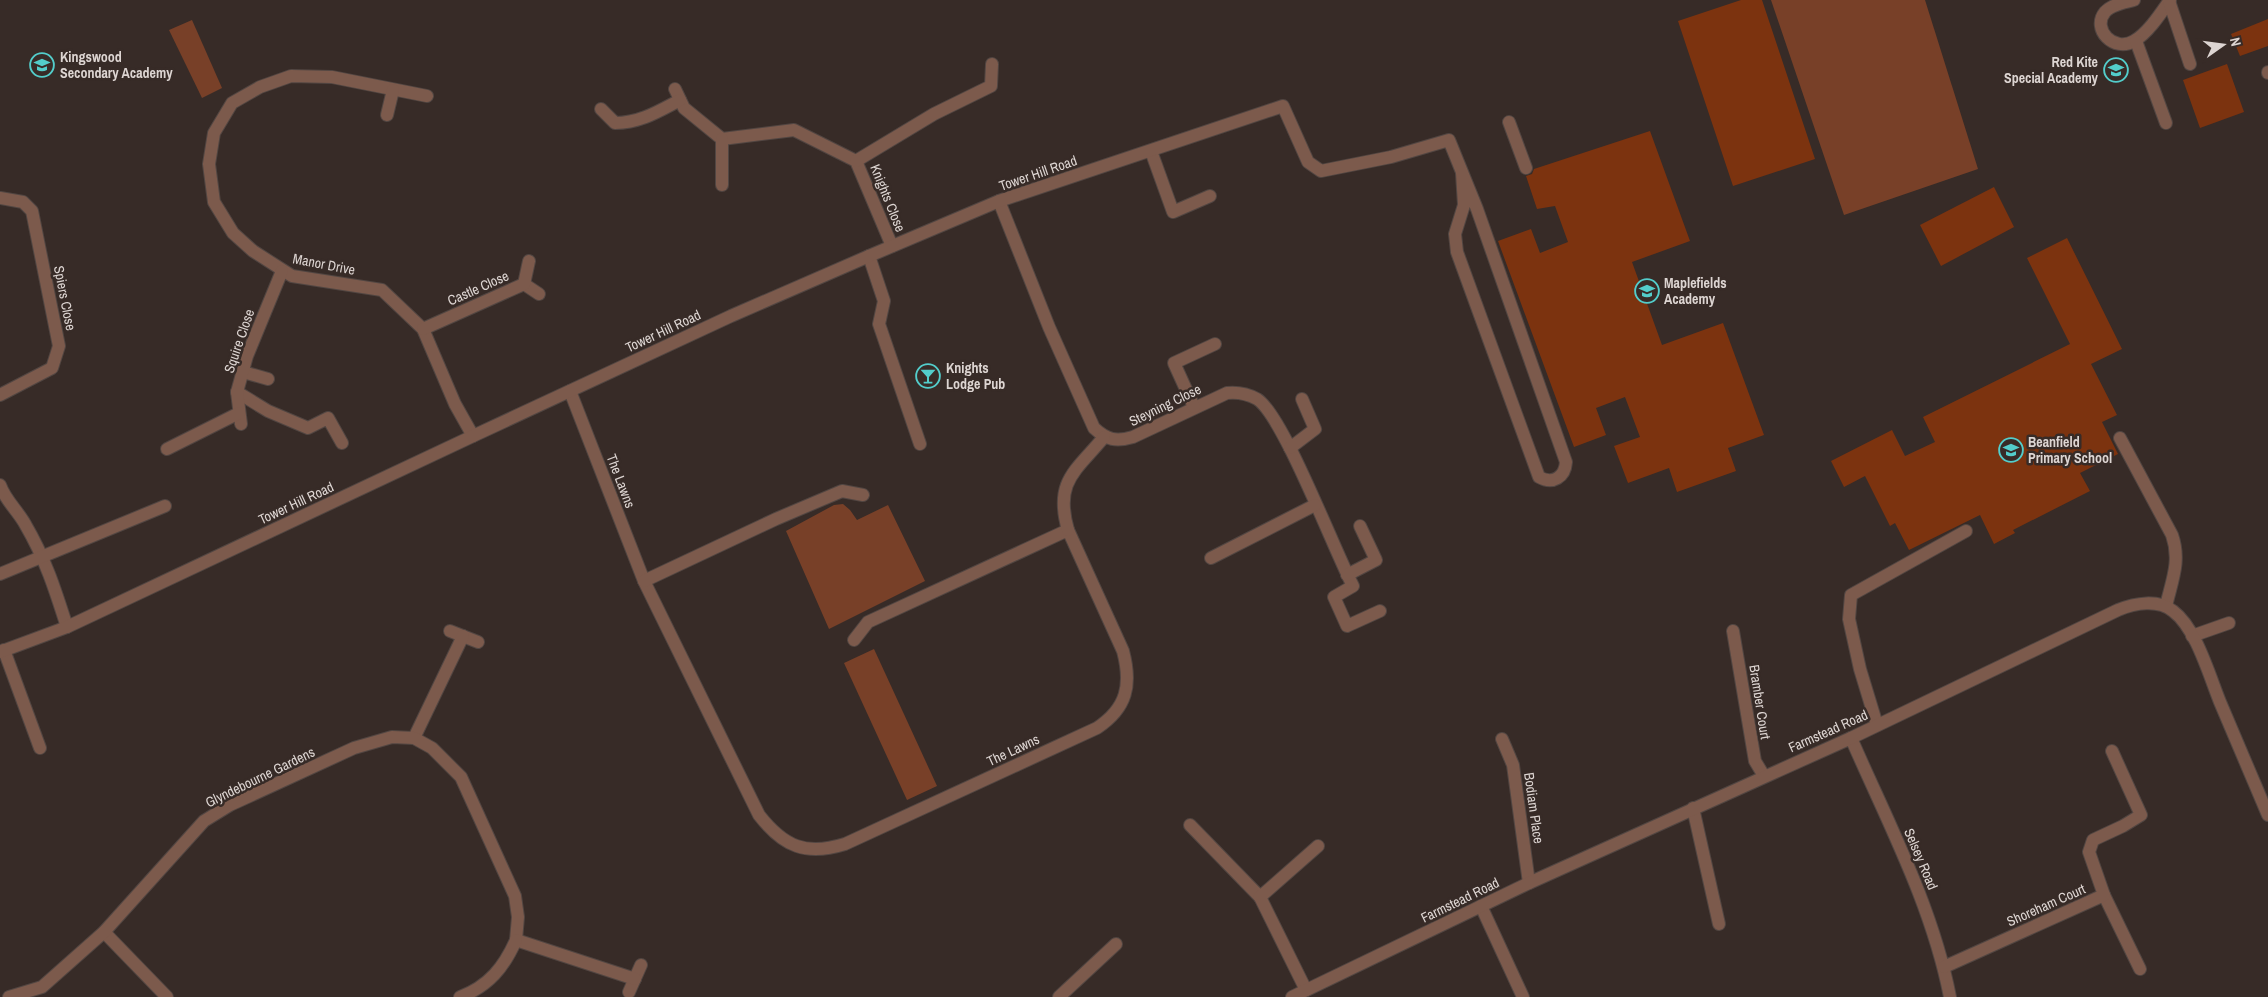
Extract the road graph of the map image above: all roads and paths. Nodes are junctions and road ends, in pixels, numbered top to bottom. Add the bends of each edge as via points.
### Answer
1 (2134, 0) edge
2 (2169, 1) edge
3 (2136, 41) junction
4 (992, 64) dead end
5 (2190, 64) dead end
6 (393, 90) junction
7 (427, 96) dead end
8 (600, 108) dead end
9 (387, 115) dead end
10 (1509, 122) dead end
11 (2166, 123) dead end
12 (722, 139) junction
13 (1150, 151) junction
14 (856, 161) junction
15 (1526, 168) dead end
16 (1462, 173) junction
17 (722, 185) dead end
18 (1210, 196) dead end
19 (0, 198) edge
20 (999, 201) junction
21 (892, 246) junction
22 (869, 256) junction
23 (529, 261) dead end
24 (282, 271) junction
25 (524, 284) junction
26 (539, 294) dead end
27 (423, 329) junction
28 (1215, 344) dead end
29 (243, 372) junction
30 (268, 379) dead end
31 (570, 391) junction
32 (237, 392) junction
33 (0, 395) edge
34 (1302, 399) dead end
35 (1194, 407) junction
36 (473, 436) junction
37 (1104, 437) junction
38 (2120, 438) dead end
39 (342, 443) dead end
40 (920, 444) dead end
41 (1290, 448) junction
42 (167, 449) dead end
43 (0, 485) edge
44 (863, 496) dead end
45 (1315, 505) junction
46 (165, 506) dead end
47 (1360, 526) dead end
48 (1068, 530) junction
49 (1966, 531) dead end
50 (42, 556) junction
51 (1211, 558) dead end
52 (0, 574) edge
53 (1350, 580) junction
54 (644, 581) junction
55 (2166, 606) junction
56 (1380, 611) dead end
57 (2229, 623) dead end
58 (67, 627) junction
59 (450, 631) dead end
60 (1734, 631) dead end
61 (463, 636) junction
62 (2192, 636) junction
63 (854, 640) dead end
64 (478, 642) dead end
65 (2, 651) edge
66 (1877, 726) junction
67 (414, 738) junction
68 (1851, 738) junction
69 (1502, 739) dead end
70 (40, 748) dead end
71 (2112, 751) dead end
72 (1764, 776) junction
73 (1693, 808) junction
74 (2268, 815) edge
75 (1190, 825) dead end
76 (1318, 846) dead end
77 (1529, 883) junction
78 (2104, 895) junction
79 (1260, 897) junction
80 (1481, 906) junction
81 (1719, 924) dead end
82 (104, 932) junction
83 (516, 940) junction
84 (1116, 944) dead end
85 (641, 965) dead end
86 (1944, 967) junction
87 (2140, 969) dead end
88 (635, 979) junction
89 (1306, 990) junction
90 (629, 992) dead end
91 (9, 997) edge
92 (167, 997) edge
93 (460, 997) edge
94 (1059, 997) edge
95 (1292, 997) edge
96 (1523, 997) edge
97 (1950, 997) edge

1 - 3 street via 2110,8 2104,13 2101,24 2110,41 2117,45
2 - 3 street
2 - 5 street
3 - 11 street
4 - 14 street, Knights Close via 991,86 934,114
6 - 7 street, Manor Drive
6 - 9 street
6 - 24 street, Manor Drive via 332,77 291,76 260,87 232,103 214,134 209,164 214,202 233,233
8 - 12 street via 615,123 641,120 678,94 684,108
10 - 15 street
12 - 14 street, Knights Close via 794,130
12 - 17 street
13 - 16 street, Tower Hill Road via 1283,106 1308,162 1321,171 1391,157 1449,140
13 - 18 street via 1173,212
13 - 20 street, Tower Hill Road
14 - 21 street, Knights Close
16 - 16 street via 1566,462 1566,470 1557,479 1546,481 1539,477 1457,252 1456,234 1464,205
19 - 33 street, Spiers Close via 23,202 32,211 59,346 52,368
20 - 21 street, Tower Hill Road
20 - 37 street via 1049,327 1094,428
21 - 22 street, Tower Hill Road
22 - 31 street, Tower Hill Road
22 - 40 street via 884,301 879,324
23 - 25 street, Castle Close
24 - 27 street, Manor Drive via 292,276 382,290
24 - 29 street, Squire Close
25 - 26 street
25 - 27 street, Castle Close
27 - 36 street, Manor Drive via 455,404
28 - 35 street via 1174,362
29 - 30 street
29 - 32 street, Squire Close
31 - 36 street, Tower Hill Road
31 - 54 street, The Lawns
32 - 39 street via 268,411 308,428 328,418
32 - 42 street, Squire Close via 240,418
34 - 41 street via 1315,428
35 - 37 street, Steyning Close via 1133,437 1118,441
35 - 41 street, Steyning Close via 1227,393 1236,392 1257,399 1267,409
36 - 58 street, Tower Hill Road
37 - 48 street, The Lawns via 1071,475 1063,492 1063,512
38 - 55 street via 2177,549
41 - 45 street, Steyning Close
43 - 50 street
44 - 54 street via 842,491
45 - 51 street
45 - 53 street, Steyning Close
46 - 50 street
47 - 53 street via 1376,560
48 - 54 street, The Lawns via 1123,651 1128,670 1127,686 1114,715 1097,728 845,844 827,849 811,850 789,844 772,833 760,816
48 - 63 street via 868,622
49 - 66 street via 1851,596 1849,619
50 - 52 street
50 - 58 street
53 - 56 street via 1334,597 1347,626
55 - 62 street via 2180,617
55 - 66 street, Farmstead Road via 2153,603 2125,608
57 - 62 street
58 - 65 street, Tower Hill Road
59 - 61 street
60 - 72 street, Bramber Court via 1755,761
61 - 64 street
61 - 67 street
62 - 74 street
65 - 70 street
66 - 68 street, Farmstead Road
67 - 82 street, Glyndebourne Gardens via 392,737 363,744 230,805 204,821
67 - 83 street via 432,748 461,777 515,896 518,917
68 - 72 street, Farmstead Road
68 - 86 street, Selsey Road via 1902,850
69 - 77 street, Bodiam Place via 1513,765
71 - 78 street, Shoreham Court via 2141,815 2094,840 2089,852
72 - 73 street, Farmstead Road
73 - 77 street, Farmstead Road
73 - 81 street
75 - 79 street
76 - 79 street
77 - 80 street, Farmstead Road
78 - 86 street, Shoreham Court
78 - 87 street
79 - 89 street
80 - 89 street, Farmstead Road
80 - 96 street
82 - 91 street, Glyndebourne Gardens via 42,987
82 - 92 street
83 - 88 street
83 - 93 street via 497,974
84 - 94 street
85 - 88 street
86 - 97 street, Selsey Road
88 - 90 street
89 - 95 street, Farmstead Road

